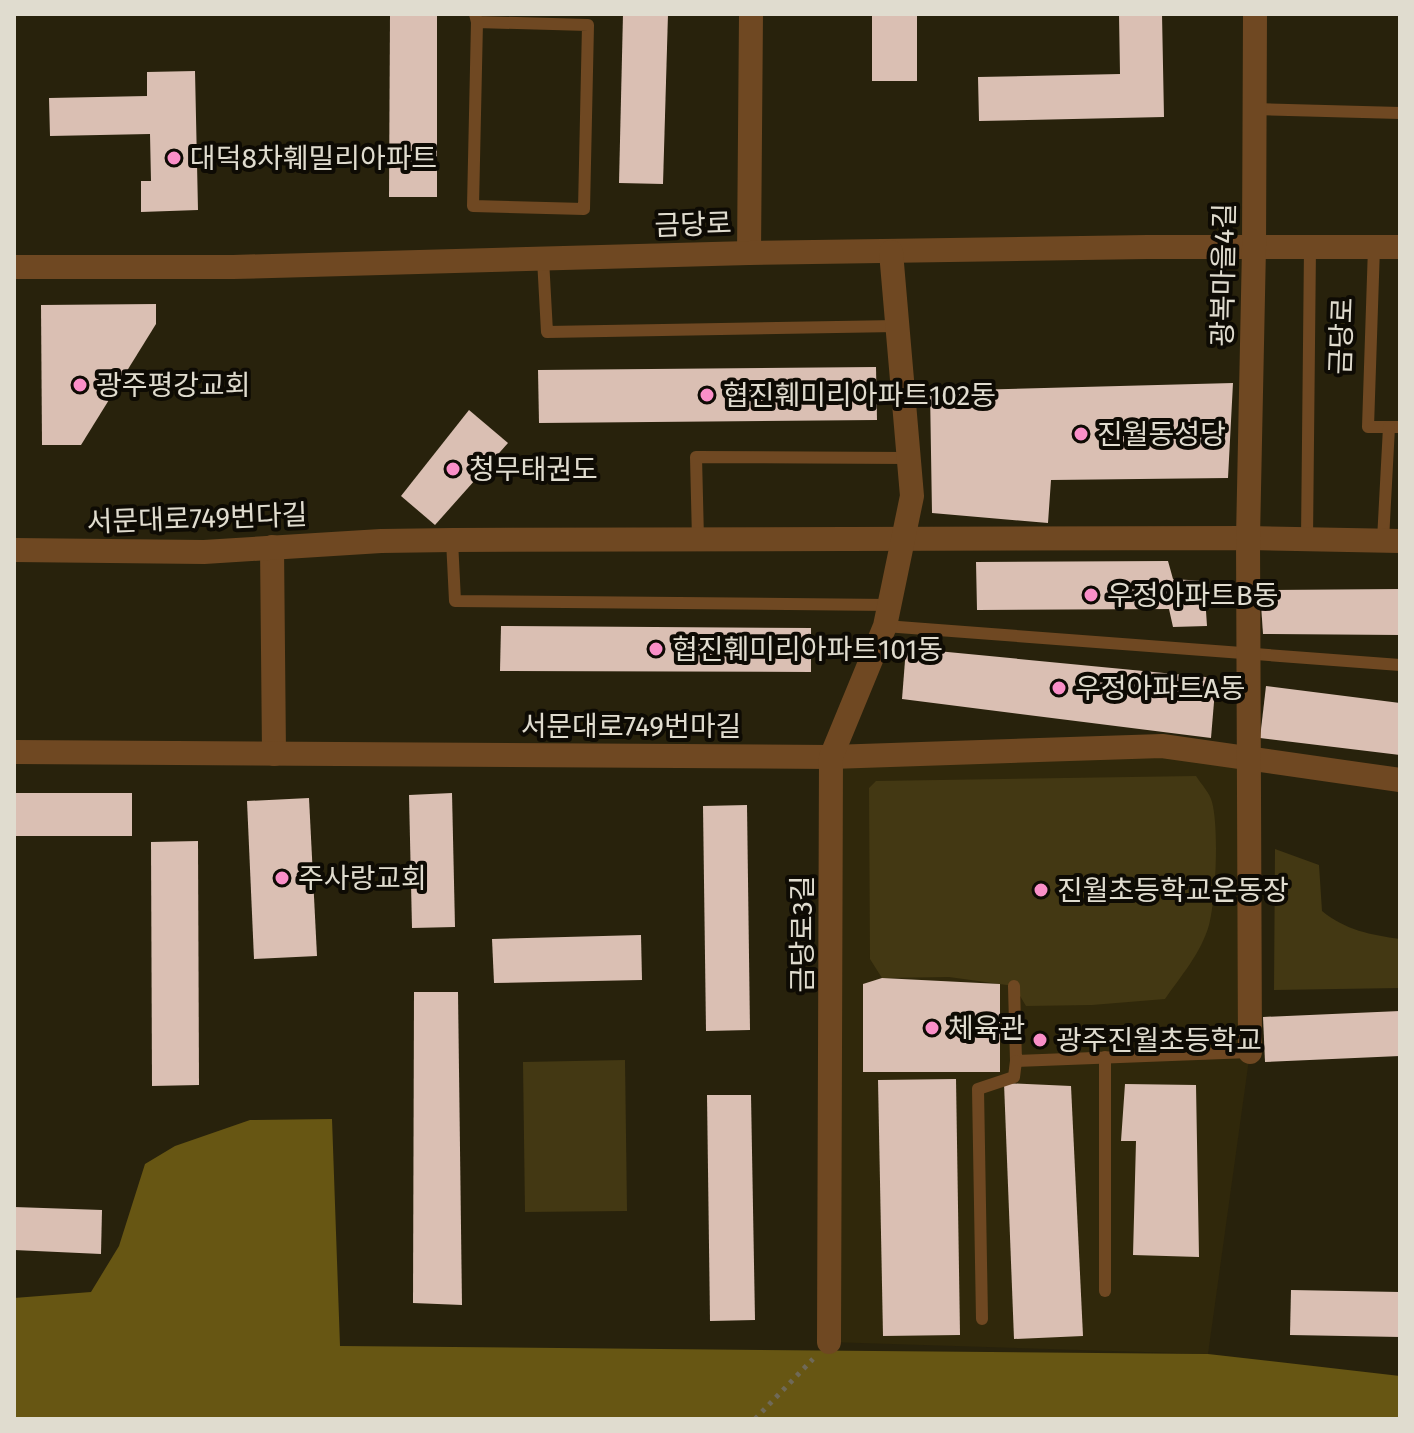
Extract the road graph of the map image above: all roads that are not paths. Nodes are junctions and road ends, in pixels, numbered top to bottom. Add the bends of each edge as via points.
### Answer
1 (751, 14) edge
2 (1255, 14) edge
3 (476, 18) edge
4 (1255, 109) junction
5 (1400, 113) edge
6 (1254, 247) junction
7 (1310, 247) junction
8 (1374, 247) junction
9 (1400, 247) edge
10 (891, 252) junction
11 (749, 253) junction
12 (543, 259) junction
13 (14, 267) edge
14 (897, 326) junction
15 (1394, 427) edge
16 (907, 458) junction
17 (903, 538) junction
18 (1248, 538) junction
19 (698, 539) junction
20 (1307, 539) junction
21 (452, 540) junction
22 (1392, 541) edge
23 (272, 547) junction
24 (14, 550) edge
25 (887, 616) junction
26 (1249, 654) junction
27 (1400, 665) edge
28 (14, 752) edge
29 (274, 754) junction
30 (831, 757) junction
31 (1248, 758) junction
32 (1400, 780) edge
33 (1014, 986) dead end
34 (1250, 1052) joint
35 (1105, 1057) junction
36 (1016, 1061) junction
37 (1105, 1291) dead end
38 (982, 1319) dead end
39 (829, 1342) road end

1 - 11 street
2 - 4 street, 광복마을4길
3 - 3 lane via 588,25 584,209 473,206
4 - 5 lane
4 - 6 street, 광복마을4길
6 - 7 street, 금당로
6 - 10 street, 금당로
6 - 18 street, 광복마을4길
7 - 8 street, 금당로
7 - 20 lane
8 - 9 street, 금당로
8 - 15 lane, 금당로 via 1368,427
10 - 11 street, 금당로
10 - 14 street, 금당로3길
11 - 12 street, 금당로
12 - 13 street, 금당로
12 - 14 lane via 547,332
14 - 16 street, 금당로3길
15 - 22 lane
16 - 17 street, 금당로3길 via 912,496
16 - 19 lane via 696,457
17 - 18 street
17 - 19 street
17 - 25 street, 금당로3길
18 - 20 street
18 - 26 street, 광복마을4길
19 - 21 street
20 - 22 street
21 - 23 street, 서문대로749번다길
21 - 25 lane via 455,601
23 - 24 street, 서문대로749번다길
23 - 29 street
25 - 26 lane
25 - 30 street, 금당로3길
26 - 27 lane
26 - 31 street, 광복마을4길
28 - 29 street, 서문대로749번마길
29 - 30 street, 서문대로749번마길
30 - 31 street, 서문대로749번마길 via 1162,746
30 - 39 street, 금당로3길
31 - 32 street, 서문대로749번마길
31 - 34 street, 광복마을4길
33 - 36 lane
34 - 35 lane
35 - 36 lane
35 - 37 lane
36 - 38 lane via 1014,1077 978,1089

